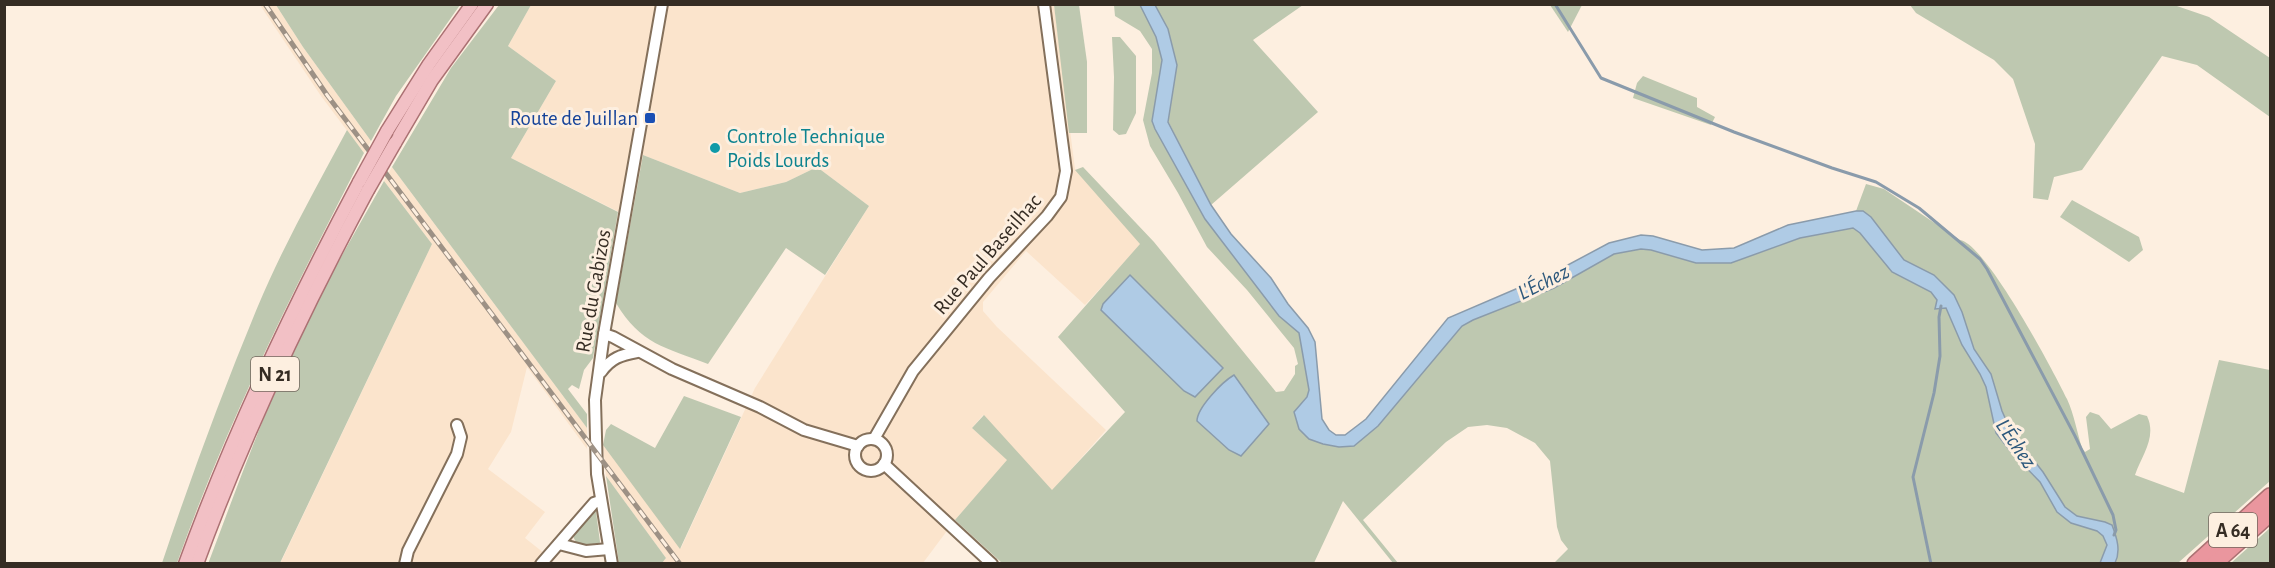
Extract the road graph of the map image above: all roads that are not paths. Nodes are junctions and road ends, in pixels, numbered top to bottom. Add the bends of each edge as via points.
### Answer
1 (472, 4) edge
2 (487, 4) edge
3 (662, 4) edge
4 (1044, 4) edge
5 (363, 186) junction
6 (604, 334) junction
7 (637, 352) junction
8 (598, 375) junction
9 (457, 425) dead end
10 (874, 439) junction
11 (858, 446) junction
12 (884, 464) junction
13 (2271, 496) edge
14 (600, 501) junction
15 (2271, 514) edge
16 (559, 544) junction
17 (609, 549) junction
18 (185, 564) edge
19 (197, 564) edge
20 (405, 564) edge
21 (541, 564) edge
22 (612, 564) edge
23 (992, 564) edge
24 (2195, 564) edge
25 (2214, 564) edge

1 - 5 main road, N 21, bridge via 387,131
2 - 5 main road, N 21, bridge
3 - 6 street, Rue du Gabizos
4 - 10 street, Rue Paul Baseilhac via 1066,171 1061,197 919,363
5 - 18 main road, N 21 via 321,253 254,392
5 - 19 main road, N 21 via 269,387
6 - 7 street
6 - 8 street, Rue du Gabizos
7 - 8 street via 618,356
7 - 11 street via 804,430
8 - 14 street, Rue du Gabizos via 595,452
9 - 20 street via 461,437 457,454
10 - 11 street
10 - 12 street via 887,451
11 - 12 street via 856,458 863,468 875,470
12 - 23 street
13 - 24 highway, A 64
14 - 16 street
14 - 17 street, Rue du Gabizos
15 - 25 highway, A 64
16 - 17 street via 586,551
16 - 21 street
17 - 22 street, Rue du Gabizos

